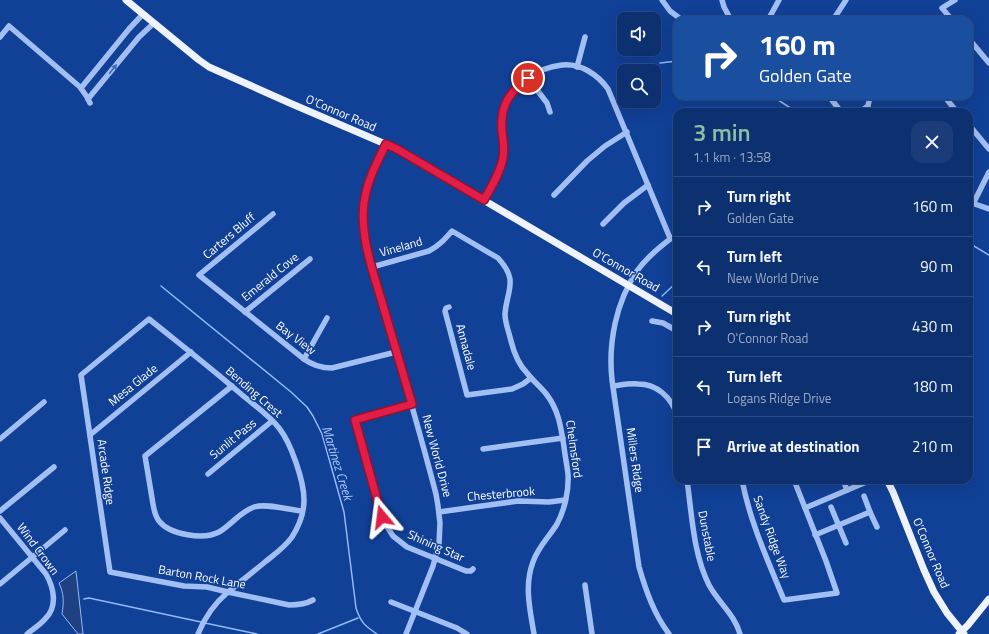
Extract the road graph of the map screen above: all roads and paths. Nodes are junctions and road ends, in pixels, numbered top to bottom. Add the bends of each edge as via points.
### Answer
1 (126, 0) edge
2 (662, 0) edge
3 (722, 0) edge
4 (779, 0) edge
5 (846, 0) edge
6 (955, 0) edge
7 (143, 14) junction
8 (677, 16) edge
9 (728, 16) edge
10 (770, 16) edge
11 (836, 16) edge
12 (949, 16) edge
13 (154, 23) junction
14 (0, 37) edge
15 (585, 37) dead end
16 (973, 44) edge
17 (989, 62) edge
18 (577, 67) junction
19 (528, 78) junction
20 (81, 88) junction
21 (947, 100) edge
22 (870, 101) dead end
23 (865, 108) edge
24 (954, 108) edge
25 (550, 112) dead end
26 (973, 131) edge
27 (626, 132) junction
28 (386, 144) junction
29 (989, 149) edge
30 (989, 172) edge
31 (648, 185) junction
32 (554, 195) dead end
33 (484, 200) junction
34 (973, 200) edge
35 (973, 204) edge
36 (989, 209) edge
37 (273, 214) dead end
38 (603, 224) dead end
39 (452, 230) joint
40 (673, 236) edge
41 (670, 238) junction
42 (310, 259) dead end
43 (372, 267) junction
44 (199, 275) joint
45 (629, 285) junction
46 (448, 307) dead end
47 (245, 312) junction
48 (673, 312) edge
49 (327, 318) dead end
50 (652, 321) dead end
51 (673, 329) edge
52 (191, 352) junction
53 (396, 352) junction
54 (304, 359) junction
55 (81, 375) joint
56 (531, 378) junction
57 (232, 386) junction
58 (613, 386) junction
59 (44, 402) dead end
60 (412, 404) junction
61 (673, 405) edge
62 (272, 421) junction
63 (0, 430) edge
64 (90, 436) junction
65 (2, 437) edge
66 (563, 438) junction
67 (483, 449) dead end
68 (54, 467) dead end
69 (208, 474) dead end
70 (688, 484) edge
71 (743, 484) edge
72 (796, 484) edge
73 (844, 484) edge
74 (861, 484) edge
75 (889, 484) edge
76 (847, 490) junction
77 (864, 496) dead end
78 (565, 500) junction
79 (831, 507) dead end
80 (805, 508) junction
81 (0, 511) edge
82 (302, 512) junction
83 (439, 512) junction
84 (870, 512) junction
85 (0, 518) edge
86 (838, 525) junction
87 (877, 527) dead end
88 (65, 530) dead end
89 (816, 535) junction
90 (846, 543) dead end
91 (32, 558) junction
92 (435, 559) junction
93 (474, 569) dead end
94 (110, 572) joint
95 (0, 584) edge
96 (585, 585) dead end
97 (228, 592) junction
98 (989, 599) edge
99 (313, 600) dead end
100 (391, 602) dead end
101 (415, 611) junction
102 (199, 631) edge
103 (30, 633) edge
104 (962, 633) edge
105 (406, 634) edge
106 (467, 634) edge
107 (534, 634) edge
108 (592, 634) edge
109 (669, 634) edge
110 (740, 634) edge

1 - 7 main road, O'Connor Road
2 - 8 street
3 - 9 street
4 - 10 street
5 - 11 street
6 - 12 street via 942,8
7 - 13 main road, O'Connor Road
7 - 20 street
20 -> 13 street via 89,101 138,37
13 - 28 main road, O'Connor Road via 198,60 219,72
14 - 20 street via 9,26
15 - 18 street
16 - 17 street
18 - 19 street via 554,66
18 - 27 street via 594,74 605,85
19 - 25 street via 547,103
19 - 33 street via 515,89 506,103 502,121 503,159 499,173
21 - 24 street
22 - 23 street
26 - 29 street
27 - 31 street
27 - 32 street via 587,161
28 - 33 main road, O'Connor Road
28 - 43 street, New World Drive via 373,169 364,204 364,233
30 - 34 street
31 - 38 street via 624,202
31 - 41 street
33 - 45 main road, O'Connor Road
35 - 36 street
37 - 44 street, Carters Bluff
39 - 43 street, Vineland via 441,243 429,251
39 - 56 street, Chelmsford via 503,263 510,285 506,322 517,360
40 - 41 street, Millers Ridge
41 - 45 street, Millers Ridge via 637,271
42 - 47 street, Emerald Cove
43 - 53 street, New World Drive
44 - 47 street, Bay View
45 - 48 main road, O'Connor Road
45 - 58 street, Millers Ridge via 615,322 612,338 610,352
46 - 56 street, Annadale via 445,311 467,395 516,388
47 - 54 street, Bay View
49 - 54 street
50 - 51 street
52 - 55 street, Bending Crest via 149,319
52 - 57 street, Bending Crest
52 - 64 street, Mesa Glade
53 - 54 street, Bay View via 332,368 316,366
53 - 60 street, New World Drive
55 - 64 street, Arcade Ridge
56 - 66 street, Chelmsford via 552,402
57 - 62 street, Bending Crest
57 - 82 street via 145,456 154,512 158,520 167,528 202,536 220,531 243,513 259,506
58 - 61 street via 652,386 663,393
58 - 109 street, Millers Ridge via 639,567 656,614
59 - 65 street
60 - 83 street, New World Drive
60 - 92 street, Shining Star via 355,420 386,527 402,544
62 - 69 street, Sunlit Pass
62 - 82 street, Bending Crest via 289,444 301,480 304,495
63 - 65 street
64 - 94 street, Arcade Ridge
66 - 67 street
66 - 78 street, Chelmsford via 568,475
68 - 81 street
70 - 110 street, Dunstable via 696,545 703,572 716,596 737,625
71 - 89 street, Sandy Ridge Way via 759,541 784,600 837,593
72 - 80 street
73 - 76 street
74 - 76 street
75 - 104 main road, O'Connor Road via 934,592
76 - 80 street
77 - 84 street
78 - 83 street, Chesterbrook via 518,501
78 - 107 street, Chelmsford via 557,524 540,547 530,570 528,591
79 - 86 street
80 - 89 street
82 - 97 street, Bending Crest via 294,533 282,548
83 - 92 street, New World Drive via 440,537
84 - 86 street
84 - 87 street
85 - 91 street, Wind Crown
86 - 89 street
86 - 90 street
88 - 91 street
91 - 95 street
91 - 103 street, Wind Crown via 50,582 53,600 46,618
92 - 93 street, Shining Star via 466,571
92 - 101 street, New World Drive
94 - 97 street, Barton Rock Lane
96 - 108 street
97 - 99 street, Barton Rock Lane via 289,605
97 - 102 street, Bending Crest via 206,617
98 - 104 main road
100 - 101 street
101 - 105 street, New World Drive
101 - 106 street

